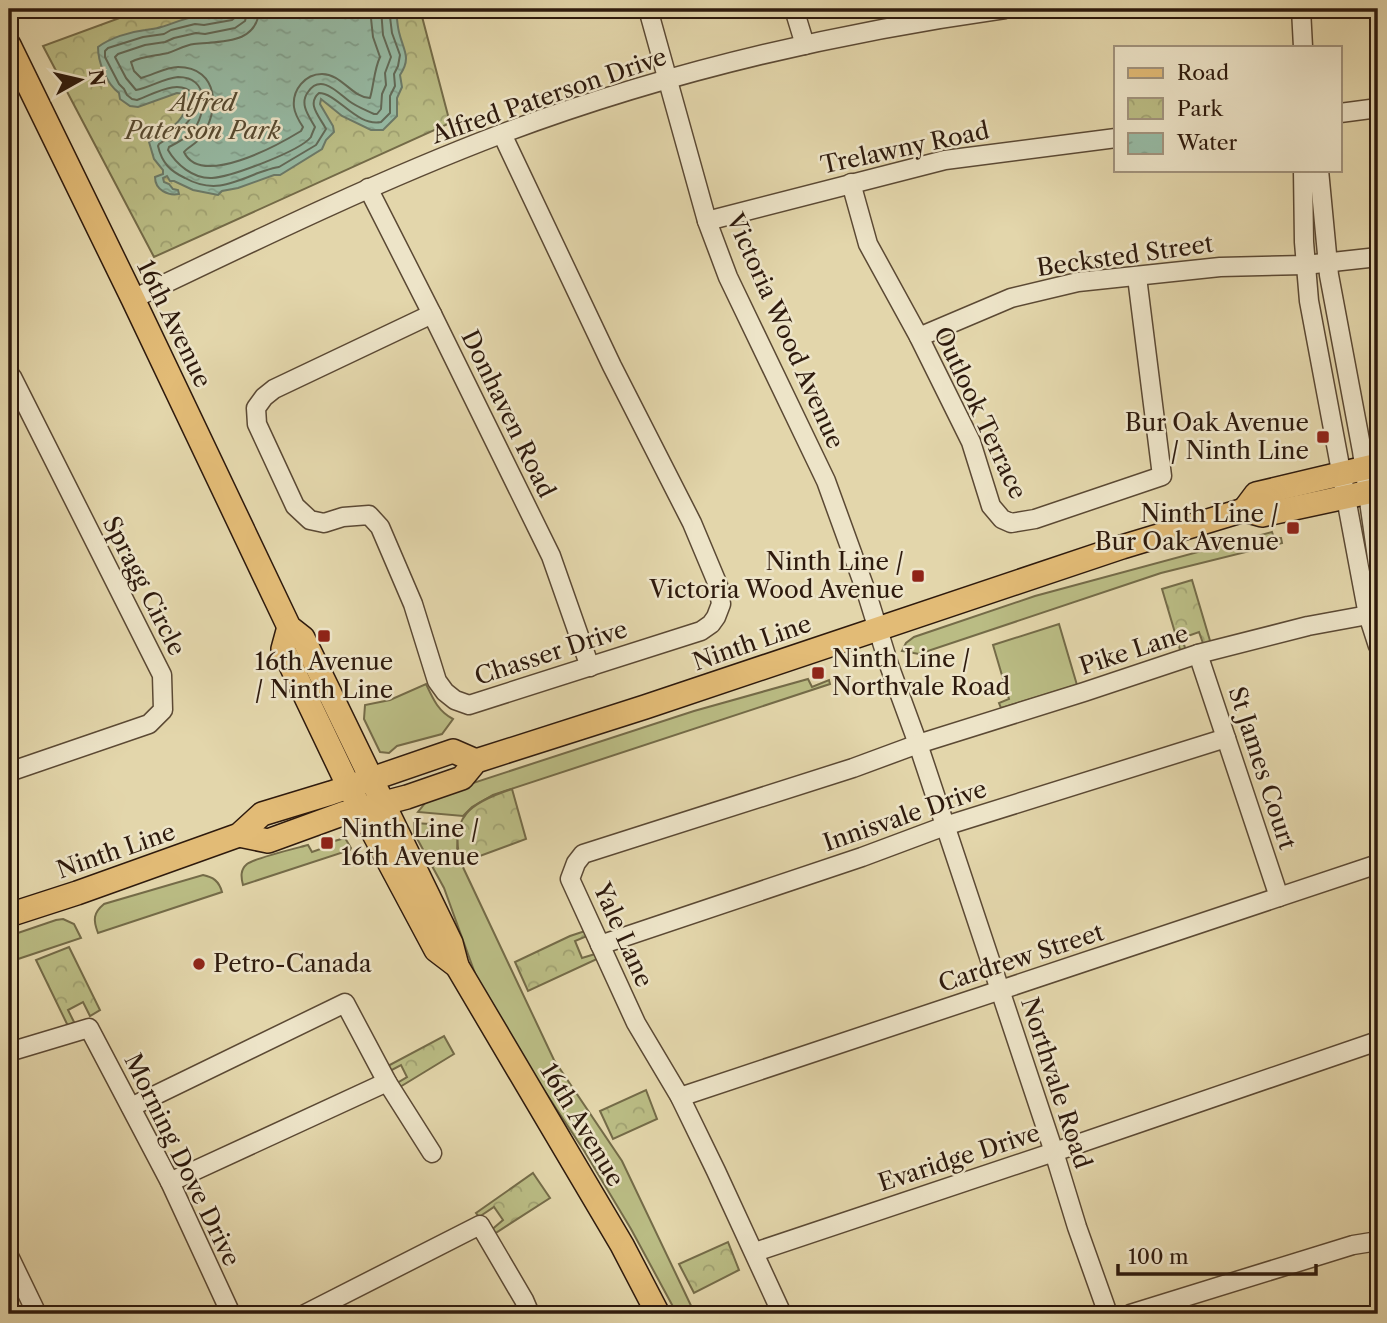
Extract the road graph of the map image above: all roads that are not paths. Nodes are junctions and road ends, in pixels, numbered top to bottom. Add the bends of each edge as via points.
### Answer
1 (648, 9) edge
2 (794, 9) edge
3 (1005, 9) edge
4 (1301, 9) edge
5 (939, 13) edge
6 (9, 45) edge
7 (804, 45) junction
8 (1304, 46) edge
9 (667, 79) junction
10 (1378, 108) edge
11 (1342, 113) edge
12 (502, 134) junction
13 (1114, 138) edge
14 (1303, 172) edge
15 (1319, 172) edge
16 (850, 183) junction
17 (368, 188) junction
18 (707, 221) junction
19 (1378, 257) edge
20 (1328, 263) junction
21 (1305, 265) junction
22 (1137, 277) junction
23 (133, 299) junction
24 (432, 314) junction
25 (919, 337) junction
26 (9, 376) edge
27 (1362, 481) edge
28 (1378, 565) edge
29 (1368, 615) junction
30 (877, 629) junction
31 (1378, 646) edge
32 (1198, 654) junction
33 (590, 667) junction
34 (1226, 738) junction
35 (918, 744) junction
36 (476, 761) junction
37 (9, 772) edge
38 (360, 783) junction
39 (372, 806) junction
40 (945, 826) junction
41 (239, 835) junction
42 (1378, 864) edge
43 (1279, 897) junction
44 (9, 915) edge
45 (600, 945) junction
46 (1000, 991) junction
47 (1378, 1041) edge
48 (9, 1052) edge
49 (387, 1082) junction
50 (680, 1097) junction
51 (131, 1107) junction
52 (1054, 1152) junction
53 (432, 1153) dead end
54 (170, 1182) junction
55 (1378, 1241) edge
56 (755, 1252) junction
57 (9, 1256) edge
58 (37, 1314) edge
59 (231, 1314) edge
60 (305, 1314) edge
61 (530, 1314) edge
62 (658, 1314) edge
63 (782, 1314) edge
64 (1108, 1314) edge
65 (1130, 1314) edge

1 - 9 street, Victoria Wood Avenue
2 - 7 street
3 - 5 street, Alfred Paterson Drive
4 - 8 street
5 - 7 street, Alfred Paterson Drive
6 - 23 main road, 16th Avenue
7 - 9 street, Alfred Paterson Drive
9 - 12 street, Alfred Paterson Drive
9 - 18 street, Victoria Wood Avenue
10 - 11 street
12 - 17 street, Alfred Paterson Drive
12 - 33 street, Chasser Drive via 719,585 721,604 716,617 701,631
13 - 16 street, Trelawny Road via 945,160
14 - 21 street
15 - 20 street
16 - 18 street, Trelawny Road
16 - 25 street, Outlook Terrace via 867,244
17 - 23 street, Alfred Paterson Drive
17 - 24 street, Donhaven Road
18 - 30 street, Victoria Wood Avenue via 826,481
19 - 20 street, Becksted Street
20 - 21 street, Becksted Street
20 - 27 street via 1362,451
21 - 22 street, Becksted Street via 1220,267
21 - 27 street via 1309,301
22 - 25 street, Becksted Street via 1077,282 1011,298
22 - 25 street, Outlook Terrace via 1162,476 1035,519 1012,523 991,506 971,442
23 - 38 main road, 16th Avenue via 289,627 303,638
24 - 33 street, Donhaven Road via 551,556
24 - 33 street, Chasser Drive via 274,389 257,408 257,424 295,506 310,520 324,523 369,515 380,527 413,604 437,681 455,700 469,705
26 - 37 street, Spragg Circle via 162,675 163,710 149,724
27 - 28 street
27 - 29 street
27 - 30 main road, Ninth Line via 1262,515 1244,510 1108,551
29 - 31 street
29 - 32 street, Pike Lane via 1308,625
30 - 35 street, Northvale Road
30 - 36 main road, Ninth Line
32 - 34 street, St James Court
32 - 35 street, Pike Lane
34 - 40 street, Innisvale Drive
34 - 43 street, St James Court
35 - 40 street, Northvale Road
35 - 45 street, Yale Lane via 583,854 570,879
36 - 38 main road, Ninth Line via 453,751
36 - 39 main road, Ninth Line via 462,778
38 - 39 main road, 16th Avenue
38 - 41 main road, Ninth Line via 262,814
39 - 41 main road, Ninth Line via 268,841
39 - 62 main road, 16th Avenue via 451,943 457,966 622,1244
40 - 45 street, Innisvale Drive
40 - 46 street, Northvale Road
41 - 44 main road, Ninth Line
42 - 43 street, Cardrew Street
43 - 46 street, Cardrew Street
45 - 50 street, Yale Lane via 636,1023
46 - 50 street, Cardrew Street
46 - 52 street, Northvale Road
47 - 52 street, Evaridge Drive
48 - 51 street, Morning Dove Drive via 89,1028
49 - 51 street via 345,1003
49 - 53 street
49 - 54 street
50 - 56 street, Yale Lane
51 - 54 street, Morning Dove Drive
52 - 56 street, Evaridge Drive
52 - 64 street, Northvale Road
54 - 59 street, Morning Dove Drive
55 - 65 street
56 - 63 street, Yale Lane
57 - 58 street
60 - 61 street via 480,1225

